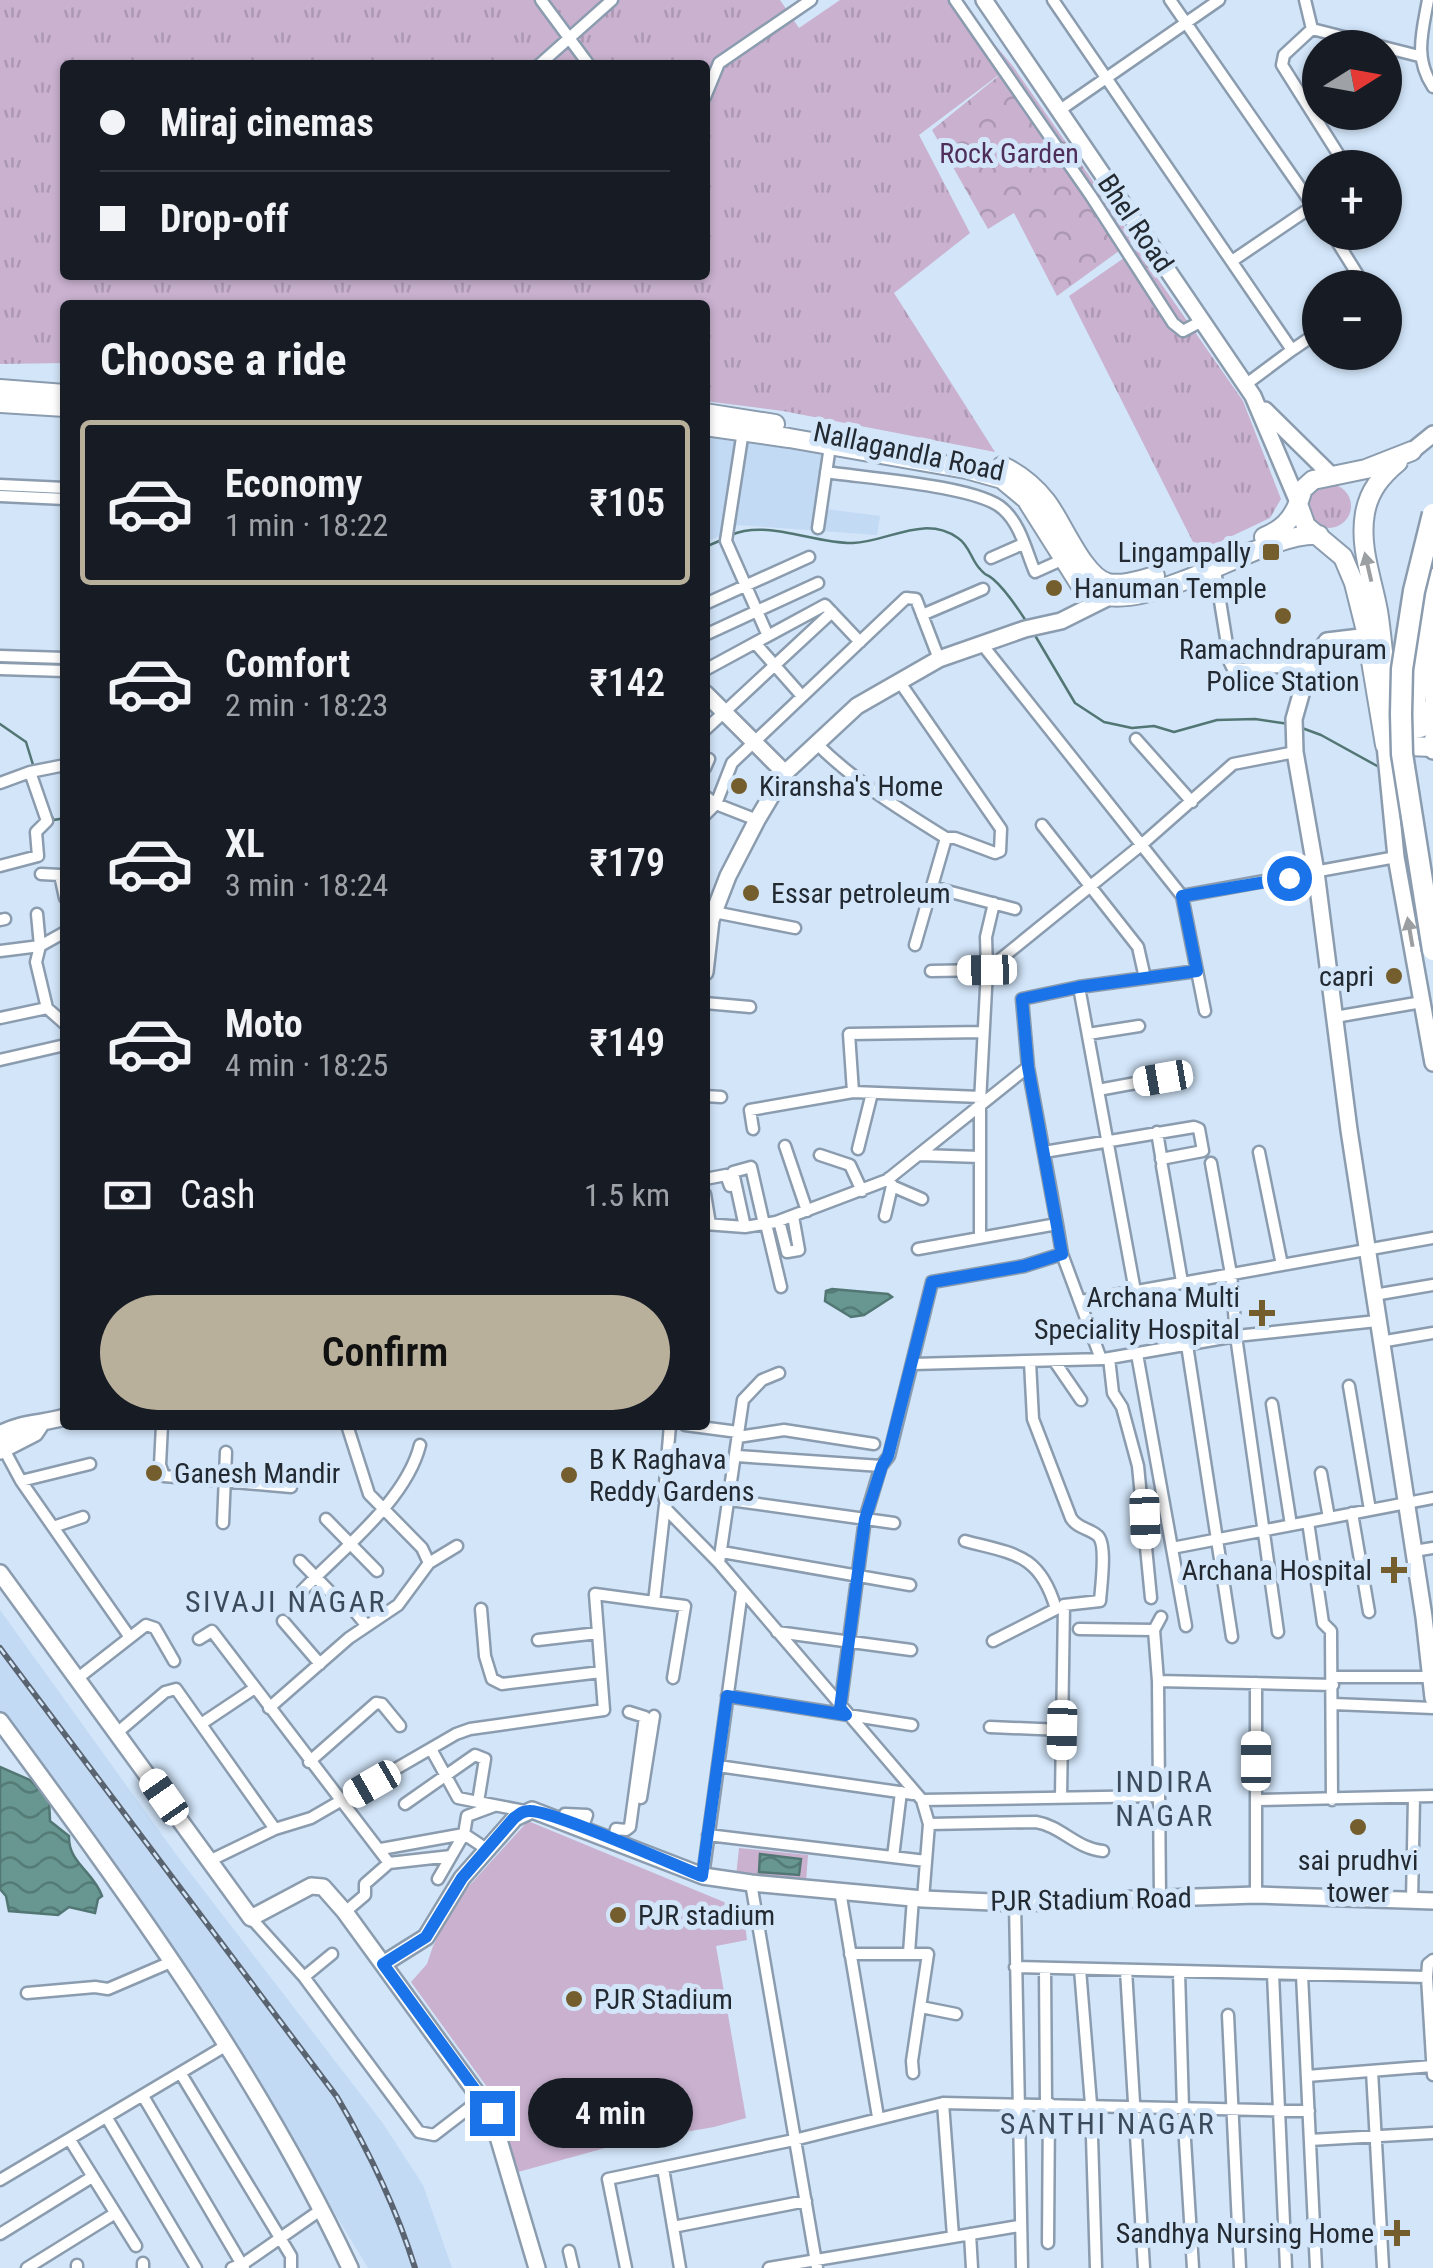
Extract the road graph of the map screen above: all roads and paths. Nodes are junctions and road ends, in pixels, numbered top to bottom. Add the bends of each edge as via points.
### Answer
1 (542, 0) edge
2 (612, 0) edge
3 (811, 0) edge
4 (955, 0) edge
5 (984, 0) edge
6 (1053, 0) edge
7 (1170, 0) edge
8 (1219, 0) edge
9 (1305, 0) edge
10 (1428, 0) edge
11 (796, 5) edge
12 (1186, 22) junction
13 (1312, 29) junction
14 (568, 39) junction
15 (1419, 56) junction
16 (545, 60) edge
17 (584, 60) edge
18 (1106, 76) junction
19 (710, 85) edge
20 (1432, 87) edge
21 (1060, 110) junction
22 (1335, 150) edge
23 (1302, 191) edge
24 (1302, 219) edge
25 (1232, 260) junction
26 (1202, 321) junction
27 (1302, 343) edge
28 (1292, 350) junction
29 (0, 388) edge
30 (1249, 390) junction
31 (60, 394) edge
32 (0, 403) edge
33 (60, 407) edge
34 (710, 415) edge
35 (710, 427) edge
36 (744, 431) junction
37 (1433, 434) edge
38 (830, 446) junction
39 (1412, 451) junction
40 (992, 469) junction
41 (826, 472) junction
42 (1333, 477) junction
43 (0, 484) edge
44 (60, 488) edge
45 (0, 496) edge
46 (60, 499) edge
47 (1298, 503) junction
48 (1433, 514) edge
49 (818, 528) dead end
50 (1320, 535) junction
51 (1024, 544) junction
52 (809, 557) dead end
53 (991, 558) dead end
54 (1064, 559) junction
55 (1214, 570) junction
56 (1433, 579) edge
57 (818, 582) dead end
58 (744, 586) junction
59 (984, 589) dead end
60 (1105, 591) junction
61 (710, 602) edge
62 (756, 611) junction
63 (832, 612) junction
64 (922, 615) junction
65 (710, 632) edge
66 (1374, 635) junction
67 (768, 636) junction
68 (1432, 636) edge
69 (860, 642) junction
70 (755, 643) junction
71 (981, 644) junction
72 (0, 656) edge
73 (60, 658) edge
74 (938, 659) junction
75 (774, 666) junction
76 (1309, 666) junction
77 (710, 667) edge
78 (0, 668) edge
79 (60, 671) edge
80 (1386, 675) junction
81 (899, 681) junction
82 (801, 694) junction
83 (710, 699) edge
84 (1377, 701) junction
85 (1431, 710) edge
86 (724, 712) junction
87 (710, 725) edge
88 (1136, 740) dead end
89 (754, 742) junction
90 (817, 744) junction
91 (1385, 745) junction
92 (1433, 749) edge
93 (1295, 750) junction
94 (60, 765) edge
95 (34, 772) junction
96 (786, 773) junction
97 (0, 784) edge
98 (710, 800) edge
99 (1192, 802) junction
100 (716, 804) junction
101 (710, 809) edge
102 (757, 820) junction
103 (1042, 826) dead end
104 (946, 838) junction
105 (1140, 846) junction
106 (1396, 857) junction
107 (0, 866) edge
108 (1316, 872) junction
109 (1433, 872) edge
110 (41, 874) dead end
111 (60, 874) edge
112 (1091, 885) junction
113 (932, 887) junction
114 (1182, 896) junction
115 (994, 902) junction
116 (1015, 909) dead end
117 (714, 912) junction
118 (37, 914) dead end
119 (795, 928) dead end
120 (60, 935) edge
121 (710, 939) edge
122 (915, 945) dead end
123 (40, 946) junction
124 (1433, 950) edge
125 (0, 951) edge
126 (1433, 962) edge
127 (1416, 966) junction
128 (987, 970) junction
129 (931, 971) dead end
130 (1197, 971) junction
131 (1145, 978) junction
132 (1079, 987) junction
133 (1422, 1002) junction
134 (710, 1004) edge
135 (750, 1007) dead end
136 (47, 1008) junction
137 (1204, 1011) dead end
138 (1335, 1017) junction
139 (0, 1018) edge
140 (60, 1020) edge
141 (1139, 1026) dead end
142 (983, 1032) junction
143 (1088, 1034) junction
144 (60, 1046) edge
145 (0, 1060) edge
146 (1433, 1063) edge
147 (1028, 1067) junction
148 (1163, 1078) dead end
149 (1098, 1090) junction
150 (853, 1092) junction
151 (872, 1093) junction
152 (710, 1096) edge
153 (721, 1097) dead end
154 (980, 1100) junction
155 (753, 1128) dead end
156 (1156, 1132) junction
157 (1107, 1139) junction
158 (784, 1146) dead end
159 (858, 1148) dead end
160 (1044, 1152) junction
161 (1259, 1152) dead end
162 (920, 1155) junction
163 (820, 1156) dead end
164 (980, 1157) junction
165 (1162, 1162) junction
166 (1211, 1164) dead end
167 (710, 1179) edge
168 (891, 1182) junction
169 (862, 1191) junction
170 (922, 1199) dead end
171 (807, 1210) junction
172 (793, 1216) junction
173 (885, 1216) dead end
174 (770, 1223) junction
175 (710, 1224) edge
176 (1056, 1224) junction
177 (742, 1226) junction
178 (980, 1238) junction
179 (1433, 1238) edge
180 (918, 1249) dead end
181 (1366, 1250) junction
182 (1062, 1254) junction
183 (1282, 1265) junction
184 (1231, 1274) junction
185 (1182, 1282) junction
186 (1433, 1286) edge
187 (782, 1287) dead end
188 (1135, 1291) junction
189 (1374, 1295) junction
190 (1081, 1302) junction
191 (1377, 1321) junction
192 (1433, 1333) edge
193 (1236, 1336) junction
194 (1380, 1342) junction
195 (1186, 1346) junction
196 (1137, 1354) junction
197 (1105, 1358) junction
198 (1030, 1362) junction
199 (1054, 1362) junction
200 (914, 1364) junction
201 (779, 1373) dead end
202 (1350, 1386) dead end
203 (1081, 1400) dead end
204 (1272, 1404) dead end
205 (60, 1418) edge
206 (710, 1429) edge
207 (162, 1430) edge
208 (349, 1430) edge
209 (670, 1430) edge
210 (738, 1434) junction
211 (1, 1444) edge
212 (874, 1444) dead end
213 (420, 1445) dead end
214 (226, 1452) dead end
215 (737, 1456) junction
216 (90, 1464) dead end
217 (882, 1466) junction
218 (1321, 1473) dead end
219 (21, 1481) junction
220 (224, 1482) junction
221 (292, 1487) dead end
222 (1433, 1498) edge
223 (730, 1500) junction
224 (1406, 1503) junction
225 (665, 1505) junction
226 (383, 1508) junction
227 (1370, 1510) junction
228 (1352, 1513) junction
229 (83, 1518) dead end
230 (1329, 1518) junction
231 (326, 1519) dead end
232 (865, 1519) junction
233 (1308, 1522) junction
234 (223, 1523) dead end
235 (894, 1523) dead end
236 (1291, 1525) junction
237 (53, 1527) junction
238 (1265, 1530) junction
239 (1219, 1539) junction
240 (965, 1541) dead end
241 (348, 1543) junction
242 (457, 1546) dead end
243 (1172, 1548) junction
244 (1433, 1548) edge
245 (1414, 1551) junction
246 (721, 1558) junction
247 (300, 1561) dead end
248 (428, 1563) junction
249 (377, 1571) dead end
250 (0, 1573) edge
251 (315, 1576) junction
252 (859, 1576) junction
253 (910, 1585) dead end
254 (302, 1590) dead end
255 (742, 1591) junction
256 (336, 1596) dead end
257 (1150, 1598) dead end
258 (654, 1602) junction
259 (1060, 1607) junction
260 (352, 1608) dead end
261 (480, 1610) dead end
262 (1368, 1612) dead end
263 (1429, 1616) edge
264 (1161, 1617) dead end
265 (283, 1621) dead end
266 (367, 1626) junction
267 (1186, 1626) dead end
268 (1079, 1629) dead end
269 (1154, 1630) junction
270 (776, 1632) junction
271 (1278, 1632) dead end
272 (598, 1633) junction
273 (129, 1636) junction
274 (1232, 1637) dead end
275 (200, 1639) dead end
276 (538, 1640) dead end
277 (993, 1641) dead end
278 (850, 1642) junction
279 (911, 1650) dead end
280 (174, 1661) dead end
281 (320, 1664) junction
282 (601, 1672) junction
283 (1431, 1677) edge
284 (78, 1678) junction
285 (673, 1678) dead end
286 (1158, 1681) junction
287 (1333, 1681) junction
288 (1256, 1683) junction
289 (254, 1688) junction
290 (727, 1696) junction
291 (1433, 1698) edge
292 (1333, 1704) junction
293 (269, 1708) junction
294 (1433, 1708) edge
295 (843, 1711) junction
296 (629, 1712) dead end
297 (654, 1716) dead end
298 (0, 1721) edge
299 (200, 1724) junction
300 (912, 1725) dead end
301 (400, 1726) dead end
302 (990, 1728) dead end
303 (1062, 1730) junction
304 (118, 1732) junction
305 (431, 1749) junction
306 (309, 1762) junction
307 (718, 1766) junction
308 (446, 1776) junction
309 (901, 1792) junction
310 (1159, 1796) junction
311 (1433, 1796) edge
312 (918, 1797) junction
313 (1062, 1797) junction
314 (1414, 1797) junction
315 (1256, 1800) junction
316 (1332, 1800) junction
317 (342, 1802) junction
318 (478, 1802) junction
319 (405, 1804) dead end
320 (494, 1806) junction
321 (525, 1811) junction
322 (929, 1824) junction
323 (275, 1829) junction
324 (464, 1834) junction
325 (708, 1835) junction
326 (613, 1840) junction
327 (633, 1848) junction
328 (380, 1849) junction
329 (488, 1850) junction
330 (1102, 1851) dead end
331 (451, 1856) junction
332 (893, 1857) junction
333 (209, 1861) junction
334 (926, 1861) junction
335 (389, 1863) junction
336 (702, 1876) junction
337 (438, 1879) dead end
338 (750, 1882) junction
339 (840, 1890) junction
340 (1256, 1895) junction
341 (1160, 1897) junction
342 (918, 1899) junction
343 (1412, 1900) junction
344 (1433, 1901) edge
345 (1014, 1903) junction
346 (344, 1912) junction
347 (251, 1918) junction
348 (909, 1953) junction
349 (332, 1954) dead end
350 (850, 1954) junction
351 (1433, 1960) edge
352 (170, 1962) junction
353 (383, 1964) junction
354 (1015, 1967) junction
355 (1046, 1968) junction
356 (1080, 1969) junction
357 (1126, 1970) junction
358 (1180, 1972) junction
359 (1273, 1974) junction
360 (1302, 1975) junction
361 (304, 1977) junction
362 (1427, 1977) junction
363 (28, 1994) dead end
364 (920, 2008) junction
365 (956, 2014) dead end
366 (1228, 2015) dead end
367 (227, 2045) junction
368 (1433, 2066) edge
369 (1372, 2070) junction
370 (181, 2074) junction
371 (913, 2074) dead end
372 (1433, 2075) edge
373 (1307, 2076) junction
374 (143, 2096) junction
375 (482, 2098) junction
376 (943, 2103) junction
377 (1018, 2103) junction
378 (1047, 2103) junction
379 (1091, 2104) junction
380 (1136, 2107) junction
381 (1182, 2108) junction
382 (1232, 2108) junction
383 (1278, 2110) junction
384 (1309, 2111) junction
385 (107, 2118) junction
386 (878, 2118) junction
387 (1433, 2133) edge
388 (1377, 2136) junction
389 (70, 2140) junction
390 (794, 2140) junction
391 (1310, 2140) junction
392 (663, 2168) junction
393 (92, 2177) junction
394 (0, 2180) edge
395 (806, 2201) junction
396 (322, 2209) junction
397 (114, 2214) junction
398 (673, 2226) junction
399 (1020, 2226) junction
400 (0, 2234) edge
401 (970, 2234) junction
402 (954, 2236) junction
403 (280, 2238) junction
404 (1048, 2244) dead end
405 (136, 2246) dead end
406 (569, 2251) dead end
407 (816, 2264) edge
408 (240, 2267) edge
409 (27, 2268) edge
410 (196, 2268) edge
411 (290, 2268) edge
412 (350, 2268) edge
413 (536, 2268) edge
414 (572, 2268) edge
415 (626, 2268) edge
416 (680, 2268) edge
417 (769, 2268) edge
418 (972, 2268) edge
419 (1022, 2268) edge
420 (1096, 2268) edge
421 (1144, 2268) edge
422 (1192, 2268) edge
423 (1240, 2268) edge
424 (1286, 2268) edge
425 (1316, 2268) edge
426 (1383, 2268) edge

1 - 14 street
2 - 14 street
3 - 11 street
4 - 26 street via 1173,323 1182,331
5 - 21 street, Bhel Road
6 - 18 street
7 - 12 street
8 - 12 street
9 - 13 street
10 - 15 street
11 - 19 street via 719,63
12 - 18 street
12 - 23 street
13 - 15 street
13 - 22 street via 1282,65
14 - 16 street
14 - 17 street
15 - 20 street
18 - 21 street
18 - 25 street
21 - 26 street, Bhel Road
24 - 25 street
25 - 28 street
26 - 30 street, Bhel Road
27 - 28 street
28 - 30 street
29 - 31 main road
30 - 42 street
30 - 47 street
32 - 33 main road
34 - 40 main road, Nallagandla Road
35 - 36 main road, Nallagandla Road
36 - 38 main road, Nallagandla Road
36 - 58 street via 727,546
37 - 39 street
38 - 40 main road, Nallagandla Road
38 - 41 street
39 - 42 main road
66 -> 39 main road via 1365,513 1372,488
40 - 54 main road, Nallagandla Road via 1026,498
40 - 60 main road, Nallagandla Road via 1033,487 1087,567 1105,582
41 - 49 street
41 - 51 street via 971,492 1001,506
42 - 47 main road via 1313,480
43 - 44 street
45 - 46 street
47 - 50 main road via 1306,526
47 - 60 main road via 1273,533
48 - 124 highway, bridge via 1414,591 1400,714
50 - 55 main road via 1287,538
50 - 66 main road via 1348,566
51 - 53 street
51 - 54 street via 1035,572
52 - 58 street
54 - 60 main road, Nallagandla Road
55 - 60 main road
55 - 76 street via 1234,669
56 - 109 highway via 1413,722
57 - 62 street
58 - 61 street
58 - 62 street
59 - 64 street
60 - 71 street
62 - 65 street
62 - 67 street
63 - 67 street via 825,605
63 - 69 street
63 - 75 street
64 - 69 street via 916,599 906,598
64 - 74 street
66 - 76 street via 1327,641
66 - 80 main road
66 - 84 main road
67 - 70 street
68 - 85 street
69 - 82 street
70 - 75 street
70 - 77 street
71 - 74 street
71 - 105 street
72 - 73 street
74 - 81 street
75 - 82 street
75 - 86 street
76 - 93 street via 1294,718
78 - 79 street
80 - 84 main road
80 - 85 main road via 1405,727 1420,728
81 - 90 street via 857,706
81 - 104 street via 964,772 1002,840 996,852
82 - 89 street
83 - 86 street
84 - 91 main road
85 - 92 street
86 - 87 street
86 - 89 street
88 - 99 street
89 - 96 street
89 - 100 street via 732,764
90 - 96 street
90 - 104 street
91 - 92 main road
91 - 106 street
93 - 99 street via 1234,764
93 - 108 street
94 - 95 street
95 - 97 street
95 - 107 street via 46,816 36,832 38,856
96 - 102 street
98 - 100 street
99 - 105 street
100 - 101 street
100 - 102 street
102 - 117 street
103 - 112 street
104 - 113 street
105 - 112 street
105 - 114 street
106 - 108 street
127 -> 106 street
108 - 114 street
108 - 138 street
110 - 111 street
112 - 128 street
112 - 131 street via 1138,946
113 - 115 street
113 - 122 street
114 - 130 street
115 - 116 street
115 - 128 street
117 - 119 street
117 - 121 street
118 - 123 street
120 - 123 street
123 - 125 street
123 - 136 street via 36,962
126 - 127 street
127 - 133 street
128 - 129 street
128 - 142 street
130 - 131 street
130 - 137 street
131 - 132 street
132 - 143 street
132 - 147 street via 1022,999
133 - 138 street
133 - 146 street
134 - 135 street
136 - 139 street
136 - 140 street
138 - 181 street
141 - 143 street
142 - 150 street via 849,1034
142 - 154 street
143 - 149 street
144 - 145 street
147 - 154 street
147 - 160 street
148 - 149 street
149 - 157 street
150 - 151 street
150 - 155 street via 750,1110
151 - 154 street
151 - 159 street
152 - 153 street
154 - 162 street
154 - 164 street
156 - 157 street
156 - 165 street
156 - 165 street via 1194,1126 1200,1132 1203,1152
157 - 160 street
157 - 188 street
158 - 171 street
160 - 176 street
161 - 183 street
162 - 164 street
162 - 168 street
163 - 169 street via 850,1165
164 - 178 street
165 - 185 street
166 - 184 street
167 - 177 street via 728,1178
168 - 169 street
168 - 170 street
168 - 173 street
169 - 171 street
171 - 172 street
172 - 174 street
172 - 174 street via 800,1250 787,1252
174 - 177 street
174 - 177 street via 750,1166 733,1172
174 - 187 street
175 - 177 street
176 - 178 street
176 - 182 street
178 - 180 street
179 - 181 street
181 - 183 street
181 - 189 street
182 - 190 street
182 - 200 street via 932,1282
183 - 184 street
184 - 185 street
184 - 193 street
185 - 188 street
186 - 189 street
188 - 190 street
189 - 191 street
190 - 197 street
191 - 193 street
191 - 194 street
192 - 194 street
193 - 195 street
193 - 238 street
194 - 224 street
195 - 196 street
195 - 239 street
196 - 197 street
196 - 243 street
197 - 199 street
197 - 257 street via 1138,1466
198 - 199 street
198 - 200 street
198 - 259 street via 1033,1419 1071,1518 1102,1543 1100,1601
199 - 203 street
200 - 217 street
201 - 210 street via 744,1396
202 - 227 street
204 - 236 street
205 - 211 street
206 - 210 street
207 - 220 street via 164,1476
208 - 226 street via 366,1488
209 - 225 street
210 - 212 street via 784,1430
210 - 215 street
211 - 219 street
213 - 226 street
214 - 220 street
215 - 217 street
215 - 223 street
216 - 219 street
217 - 232 street
218 - 230 street
219 - 237 street
220 - 221 street
220 - 234 street
222 - 224 street
223 - 232 street
223 - 246 street
224 - 227 street
224 - 245 street
225 - 246 street
225 - 258 street
226 - 241 street
226 - 248 street
227 - 228 street
228 - 230 street
228 - 262 street
229 - 237 street
230 - 233 street
231 - 241 street
232 - 235 street
232 - 252 street
233 - 236 street
233 - 287 street via 1323,1623 1331,1631
236 - 238 street
237 - 273 street
238 - 239 street
238 - 271 street
239 - 243 street
239 - 274 street
240 - 259 street via 1035,1565
241 - 249 street
241 - 251 street
242 - 248 street
243 - 267 street
244 - 245 street
245 - 263 street
246 - 252 street
246 - 255 street
247 - 251 street
248 - 266 street via 398,1605
250 - 284 street
251 - 254 street
251 - 256 street
252 - 253 street
252 - 278 street
255 - 270 street
255 - 290 street
258 - 272 street via 596,1594
258 - 285 street via 685,1606
259 - 277 street
259 - 303 street
260 - 266 street
261 - 282 street via 492,1679 502,1684
263 - 283 street
264 - 269 street
265 - 281 street
266 - 281 street
268 - 269 street
269 - 286 street
270 - 278 street
270 - 295 street
272 - 276 street
272 - 282 street
273 - 280 street via 153,1626
273 - 284 street
275 - 289 street via 212,1631
278 - 279 street
278 - 295 street
281 - 293 street
282 - 305 street via 604,1710 470,1729
283 - 287 street
283 - 291 street
284 - 304 street
286 - 288 street
286 - 310 street
287 - 288 street
287 - 292 street
288 - 315 street
289 - 293 street
289 - 299 street
290 - 295 street
290 - 307 street
292 - 294 street
292 - 316 street
293 - 306 street
295 - 300 street
295 - 312 street
296 - 326 street via 645,1716 630,1827 616,1829
297 - 327 street
298 - 352 street
299 - 304 street via 170,1689
299 - 323 street
301 - 306 street via 376,1703
302 - 303 street
303 - 313 street
304 - 333 street
305 - 308 street
305 - 317 street
306 - 317 street
307 - 309 street
307 - 325 street
308 - 318 street via 458,1798
308 - 318 street via 475,1755 485,1760
308 - 319 street
309 - 312 street
309 - 332 street
310 - 313 street
310 - 341 street
311 - 314 street
312 - 313 street
312 - 322 street
314 - 316 street
314 - 343 street
315 - 316 street
315 - 340 street
317 - 323 street
317 - 328 street
318 - 320 street
320 - 321 street
320 - 324 street via 467,1816
321 - 326 street, PJR Stadium Road
321 - 329 street
322 - 330 street via 1047,1824
322 - 334 street
323 - 333 street
324 - 328 street
324 - 329 street
324 - 331 street
325 - 332 street
325 - 336 street
326 - 327 street, PJR Stadium Road
327 - 336 street, PJR Stadium Road
328 - 335 street
329 - 353 street via 426,1937
331 - 335 street
331 - 337 street
332 - 334 street
333 - 347 street
334 - 342 street
335 - 346 street
336 - 338 street, PJR Stadium Road
338 - 339 street, PJR Stadium Road
338 - 390 street
339 - 342 street, PJR Stadium Road
339 - 350 street
340 - 341 street, PJR Stadium Road
340 - 343 street, PJR Stadium Road
341 - 345 street, PJR Stadium Road
342 - 345 street, PJR Stadium Road
342 - 348 street
343 - 344 street, PJR Stadium Road
345 - 354 street
346 - 347 street via 323,1887 311,1886
346 - 353 street
347 - 361 street
348 - 350 street
348 - 364 street via 928,1957
349 - 361 street
350 - 386 street
351 - 362 street
352 - 363 street via 108,1989
352 - 367 street
353 - 375 street
354 - 355 street
354 - 377 street
355 - 356 street
355 - 378 street
356 - 357 street
356 - 379 street
357 - 358 street
357 - 380 street
358 - 359 street
358 - 381 street
359 - 360 street
359 - 383 street
360 - 362 street
360 - 373 street
361 - 375 street via 418,2132 434,2135
362 - 368 street
364 - 365 street
364 - 371 street
366 - 382 street
367 - 370 street
367 - 396 street
368 - 369 street
368 - 372 street
369 - 373 street
369 - 388 street
370 - 374 street
370 - 403 street
373 - 384 street
374 - 385 street
374 - 408 street
375 - 413 street via 497,2126
376 - 377 street
376 - 386 street
376 - 402 street
377 - 378 street
377 - 399 street
378 - 379 street
378 - 404 street
379 - 380 street
379 - 420 street
380 - 381 street
380 - 421 street
381 - 382 street
381 - 422 street
382 - 383 street
382 - 423 street
383 - 384 street
383 - 424 street
384 - 391 street
385 - 389 street
385 - 410 street
386 - 390 street
387 - 388 street
388 - 391 street
388 - 426 street
389 - 393 street
389 - 394 street
390 - 392 street
390 - 395 street
391 - 425 street
392 - 398 street
392 - 415 street via 608,2179
393 - 397 street
393 - 400 street
395 - 398 street
395 - 407 street
396 - 403 street
396 - 412 street
397 - 405 street
397 - 409 street
398 - 416 street
399 - 401 street
399 - 419 street
401 - 402 street
401 - 418 street
402 - 407 street
403 - 408 street
403 - 411 street
406 - 414 street
407 - 417 street

